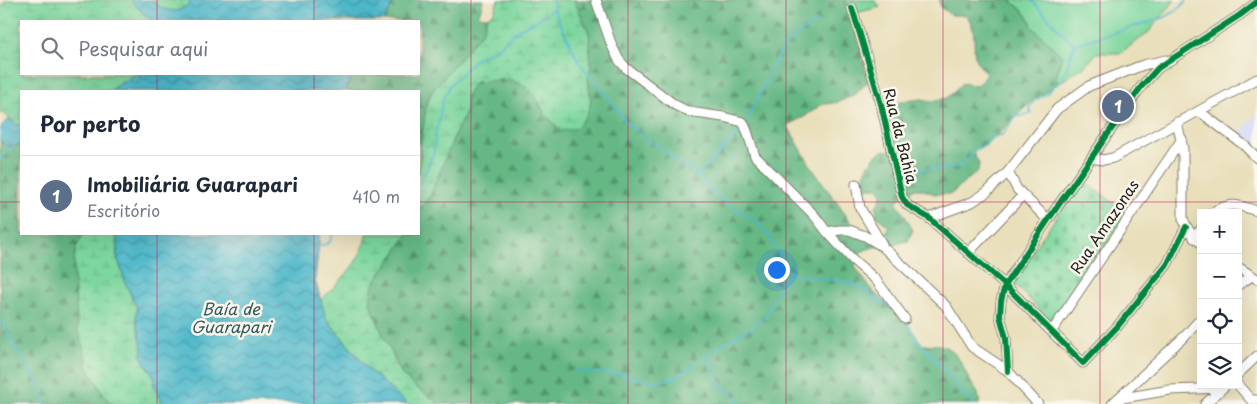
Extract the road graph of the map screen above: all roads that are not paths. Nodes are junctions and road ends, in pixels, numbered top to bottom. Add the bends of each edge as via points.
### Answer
1 (596, 0) edge
2 (1257, 2) edge
3 (852, 8) dead end
4 (1171, 59) junction
5 (1257, 79) edge
6 (1199, 111) junction
7 (1177, 122) junction
8 (1182, 139) junction
9 (1092, 158) junction
10 (1257, 158) edge
11 (1008, 172) junction
12 (856, 184) dead end
13 (1023, 195) junction
14 (1220, 209) edge
15 (1257, 211) edge
16 (929, 218) junction
17 (1048, 220) junction
18 (1186, 227) junction
19 (827, 232) junction
20 (1197, 240) edge
21 (883, 247) junction
22 (968, 253) junction
23 (1242, 270) edge
24 (1254, 277) edge
25 (1242, 283) edge
26 (1005, 285) junction
27 (905, 319) dead end
28 (1197, 323) edge
29 (1052, 331) junction
30 (1257, 356) edge
31 (1242, 370) edge
32 (1008, 372) junction
33 (1197, 388) edge
34 (1223, 389) edge
35 (1241, 389) edge
36 (1257, 400) edge
37 (1114, 402) edge
38 (1038, 404) edge
39 (1204, 404) edge

1 - 19 street via 612,46 626,68 689,112 743,122 755,156
2 - 4 street
3 - 16 street, Rua da Bahia via 881,104 902,197 907,205
4 - 9 street via 1141,87
4 - 11 street via 1143,65 1089,86 1057,109
5 - 6 street
6 - 7 street
6 - 10 street
7 - 8 street
7 - 9 street via 1113,158
8 - 18 street via 1182,213
8 - 29 street, Rua Amazonas
9 - 17 street
11 - 13 street
11 - 16 street via 972,202
12 - 21 street via 860,208
13 - 17 street
13 - 22 street
14 - 15 street via 1238,205
16 - 22 street, Rua da Bahia
17 - 26 street
18 - 20 street
18 - 29 street, Rua da Bahia via 1167,265 1083,363
19 - 21 street via 849,230
19 - 27 street via 876,280
21 - 32 street via 946,306 972,347
22 - 26 street, Rua da Bahia
23 - 24 street
24 - 25 street
26 - 29 street, Rua da Bahia
26 - 32 street via 1000,316 1006,338
28 - 37 street
30 - 31 street
32 - 38 street
33 - 37 street via 1170,390
34 - 39 street
35 - 36 street via 1251,400

